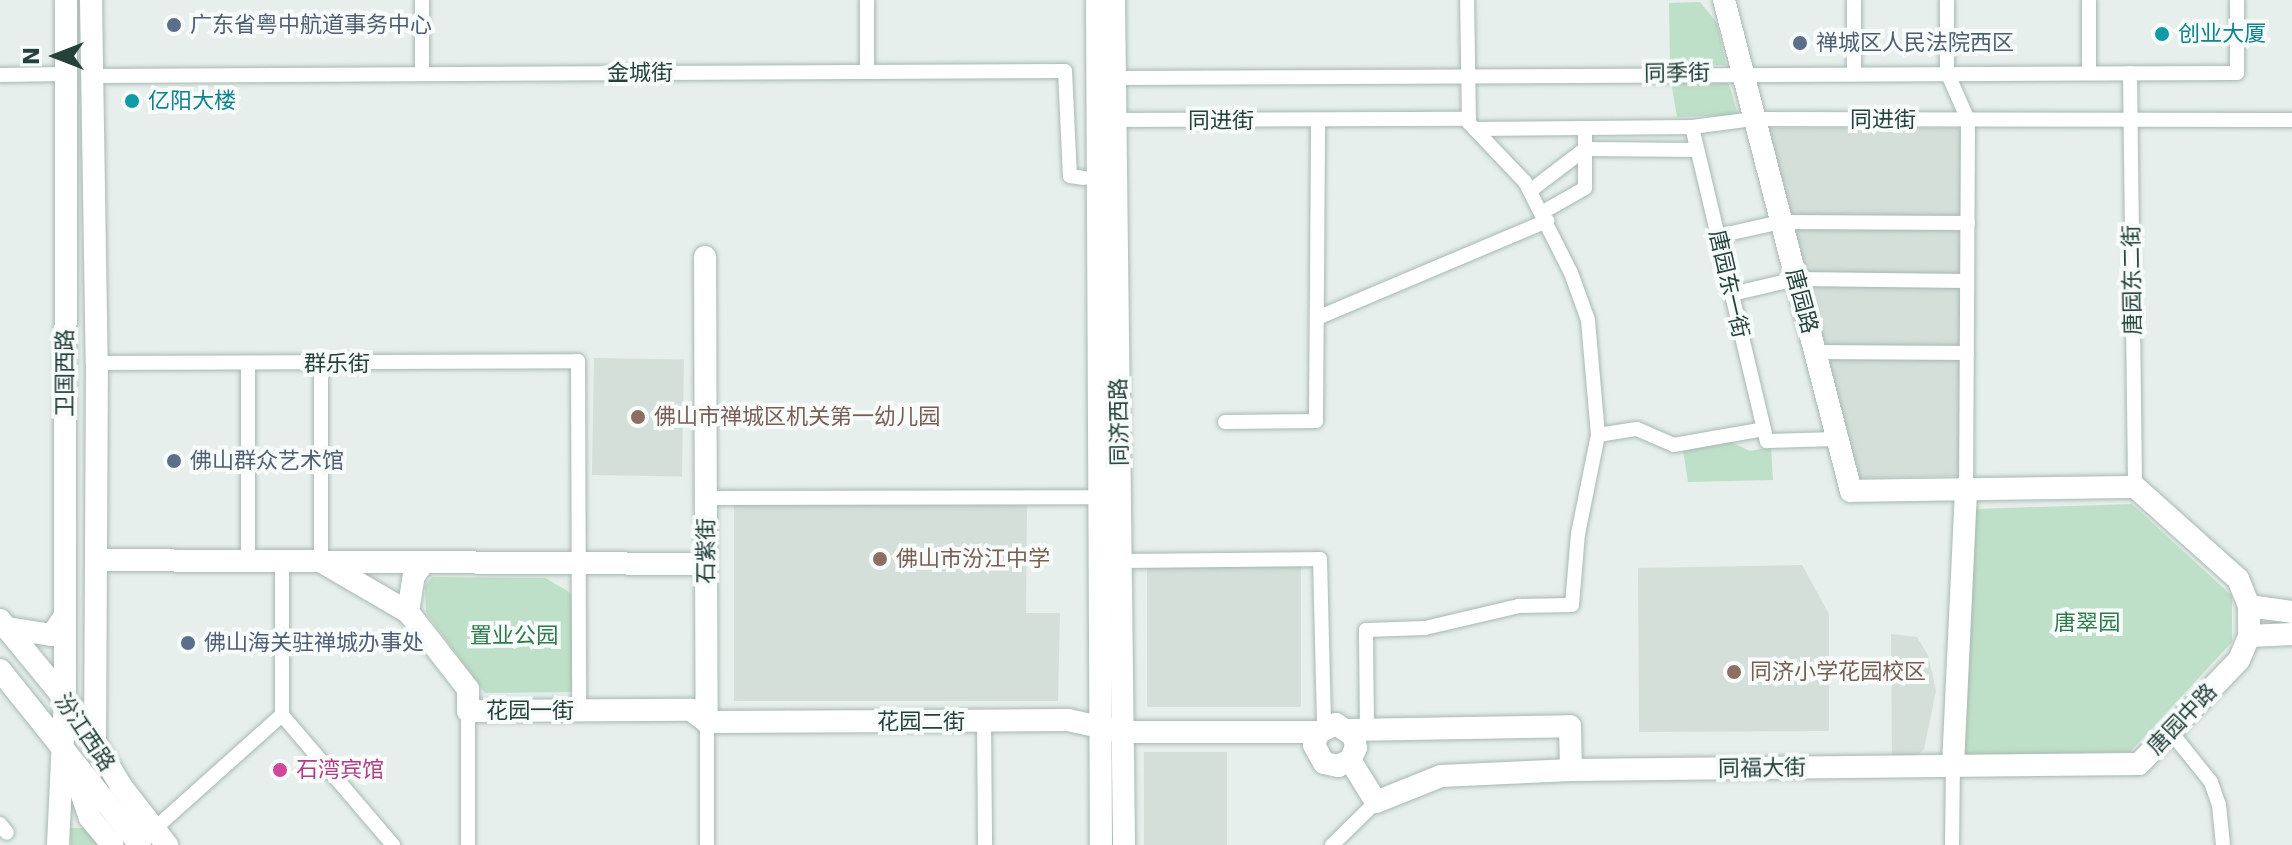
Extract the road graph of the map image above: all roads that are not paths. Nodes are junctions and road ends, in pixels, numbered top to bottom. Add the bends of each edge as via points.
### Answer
1 (66, 0) edge
2 (91, 0) edge
3 (422, 0) edge
4 (867, 0) edge
5 (1097, 0) edge
6 (1114, 0) edge
7 (1467, 0) edge
8 (1724, 0) edge
9 (1854, 0) edge
10 (1947, 0) edge
11 (2089, 0) edge
12 (2237, 0) edge
13 (867, 72) junction
14 (1743, 72) junction
15 (1854, 72) junction
16 (1947, 72) junction
17 (2089, 73) junction
18 (2130, 73) junction
19 (66, 74) junction
20 (422, 74) junction
21 (0, 75) edge
22 (1468, 75) junction
23 (95, 76) junction
24 (1116, 78) junction
25 (1754, 119) junction
26 (1116, 120) junction
27 (1968, 120) junction
28 (2130, 120) junction
29 (2292, 120) edge
30 (1318, 121) junction
31 (1472, 124) junction
32 (1692, 127) junction
33 (1585, 128) junction
34 (1097, 147) junction
35 (1585, 149) junction
36 (1697, 150) junction
37 (1084, 178) junction
38 (1530, 191) junction
39 (1545, 216) junction
40 (1781, 222) junction
41 (1968, 223) junction
42 (1718, 236) junction
43 (705, 257) dead end
44 (1796, 279) junction
45 (1967, 281) junction
46 (1732, 294) junction
47 (1317, 318) junction
48 (1098, 352) junction
49 (1815, 352) junction
50 (1967, 353) junction
51 (97, 363) junction
52 (248, 364) junction
53 (321, 365) junction
54 (1086, 383) junction
55 (1098, 420) junction
56 (1225, 422) dead end
57 (1598, 435) junction
58 (1765, 435) junction
59 (1838, 439) junction
60 (2135, 487) junction
61 (1966, 491) junction
62 (1087, 497) junction
63 (705, 498) junction
64 (98, 560) junction
65 (248, 561) junction
66 (282, 561) junction
67 (321, 561) junction
68 (1132, 561) junction
69 (380, 562) junction
70 (423, 563) junction
71 (579, 563) junction
72 (706, 564) junction
73 (372, 591) junction
74 (2249, 606) junction
75 (408, 612) junction
76 (2292, 612) edge
77 (65, 616) junction
78 (4, 624) edge
79 (2292, 634) edge
80 (2249, 636) junction
81 (0, 670) edge
82 (65, 699) junction
83 (579, 710) junction
84 (468, 711) junction
85 (282, 715) junction
86 (95, 717) junction
87 (707, 722) junction
88 (984, 722) junction
89 (1094, 730) junction
90 (1321, 730) junction
91 (1359, 730) junction
92 (2170, 731) junction
93 (1128, 732) junction
94 (95, 743) junction
95 (66, 756) junction
96 (1350, 760) junction
97 (1953, 766) junction
98 (1571, 770) junction
99 (1376, 802) junction
100 (154, 821) junction
101 (58, 845) edge
102 (113, 845) edge
103 (140, 845) edge
104 (167, 845) edge
105 (179, 845) edge
106 (393, 845) edge
107 (468, 845) edge
108 (707, 845) edge
109 (985, 845) edge
110 (1090, 845) edge
111 (1101, 845) edge
112 (1124, 845) edge
113 (1134, 845) edge
114 (1332, 845) edge
115 (1952, 845) edge
116 (2223, 845) edge

1 - 19 main road, 卫国西路
2 - 23 main road, 卫国西路
3 - 20 street
4 - 13 street
5 - 34 main road, 同济西路
6 - 24 main road, 同济西路
7 - 22 street
8 - 14 main road, 唐园路
9 - 15 street
10 - 16 street
11 - 17 street
12 - 18 street, 同季街 via 2237,73
13 - 20 street, 金城街
13 - 37 street, 金城街 via 1065,71 1070,176
14 - 15 street, 同季街
14 - 22 street, 同季街
14 - 25 main road, 唐园路
15 - 16 street, 同季街
16 - 17 street, 同季街
16 - 27 street
17 - 18 street, 同季街
18 - 28 street, 唐园东二街
19 - 21 street
19 - 77 main road, 卫国西路
20 - 23 street, 金城街
22 - 24 street, 同季街
22 - 31 street
23 - 51 main road, 卫国西路
24 - 26 main road, 同济西路
25 - 27 street, 同进街
25 - 32 street, 同进街
25 - 40 main road, 唐园路
26 - 30 street, 同进街
26 - 68 main road via 1129,143
26 - 93 main road, 同济西路
27 - 28 street, 同进街
27 - 41 street
28 - 29 street, 同进街
28 - 60 street, 唐园东二街
30 - 31 street, 同进街
30 - 47 street
31 - 33 street, 同进街
31 - 38 street
32 - 33 street, 同进街
32 - 36 street, 唐园东一街
33 - 35 street
34 - 37 main road
34 - 48 main road, 同济西路
35 - 36 street
35 - 38 street
35 - 39 street via 1585,188
36 - 42 street, 唐园东一街
37 - 54 main road
38 - 39 street
39 - 47 street
39 - 57 street via 1588,320
40 - 41 street
40 - 42 street
40 - 44 main road, 唐园路
41 - 45 street
42 - 46 street, 唐园东一街
43 - 63 main road, 石紫街
44 - 45 street
44 - 46 street
44 - 49 main road, 唐园路
45 - 50 street
46 - 58 street, 唐园东一街
47 - 56 street via 1316,421
48 - 54 main road
48 - 55 main road, 同济西路
49 - 50 street
49 - 59 main road, 唐园路
50 - 61 street
51 - 52 street, 群乐街
51 - 64 main road, 卫国西路
52 - 53 street, 群乐街
52 - 65 street
53 - 67 street
53 - 71 street, 群乐街 via 578,361
54 - 55 main road
54 - 62 main road
55 - 89 main road, 同济西路
57 - 58 street via 1637,429 1674,445
57 - 91 street via 1578,534 1572,605 1519,606 1425,628 1366,630
58 - 59 street
59 - 61 main road, 唐园路 via 1851,491
60 - 61 main road
60 - 74 main road via 2238,579
61 - 97 main road
62 - 63 street
62 - 89 main road
63 - 72 main road, 石紫街
64 - 65 main road
64 - 86 main road, 卫国西路
65 - 66 main road
66 - 67 main road
66 - 85 street
67 - 69 main road
67 - 73 main road, 花园一街
68 - 90 street via 1320,559
68 - 93 main road
69 - 70 main road
69 - 73 main road
70 - 71 main road
70 - 75 main road via 414,576
71 - 72 main road
71 - 83 street
72 - 87 main road, 石紫街
73 - 75 main road, 花园一街
74 - 76 main road
74 - 80 main road
75 - 84 main road, 花园一街 via 468,689
77 - 78 main road via 52,635
77 - 82 main road, 卫国西路
78 - 82 main road, 汾江西路
79 - 80 main road
80 - 92 main road, 唐园中路 via 2239,660
81 - 95 main road, 汾江西路
82 - 94 main road, 汾江西路
82 - 95 main road, 卫国西路
83 - 84 main road, 花园一街
83 - 87 main road, 花园一街 via 691,710
84 - 107 street
85 - 100 street
85 - 106 street
86 - 94 main road, 卫国西路
86 - 100 main road via 110,752
87 - 88 main road, 花园二街
87 - 108 street, 石紫街
88 - 89 main road, 花园二街 via 1068,720
88 - 109 street
89 - 93 main road, 花园二街
89 - 110 main road
89 - 111 main road, 同济西路
90 - 91 main road via 1336,724
90 - 93 main road
90 - 96 main road via 1314,745 1324,763 1338,766
91 - 96 main road
91 - 98 main road via 1570,726
92 - 97 main road, 唐园中路 via 2139,764
92 - 116 street via 2211,782
93 - 112 main road, 同济西路
93 - 113 main road
94 - 95 main road
94 - 100 main road, 汾江西路
95 - 101 main road, 卫国西路 via 58,797
95 - 102 main road via 90,818
95 - 103 main road, 汾江西路
96 - 99 main road
97 - 98 main road, 同福大街
97 - 115 street
98 - 99 main road, 同福大街 via 1441,776
99 - 114 street
100 - 104 main road, 汾江西路
100 - 105 main road

